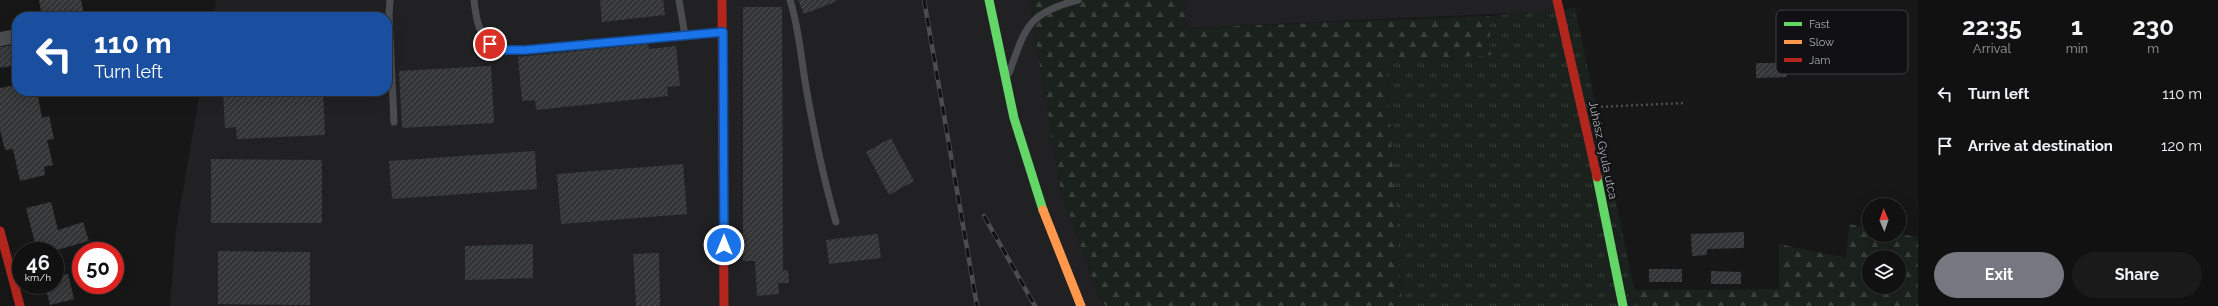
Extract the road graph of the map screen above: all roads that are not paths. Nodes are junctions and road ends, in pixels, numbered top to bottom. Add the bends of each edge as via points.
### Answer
1 (390, 0) edge
2 (474, 0) edge
3 (679, 0) edge
4 (722, 0) edge
5 (790, 0) edge
6 (989, 0) edge
7 (1078, 0) edge
8 (1557, 0) edge
9 (388, 12) edge
10 (723, 32) junction
11 (685, 36) junction
12 (12, 37) edge
13 (0, 39) edge
14 (1006, 81) junction
15 (392, 86) edge
16 (394, 122) dead end
17 (836, 222) dead end
18 (0, 231) edge
19 (20, 306) edge
20 (724, 306) edge
21 (1081, 306) edge
22 (1623, 306) edge

1 - 9 lane
2 - 11 lane via 482,36 490,44 506,50
3 - 11 lane
4 - 10 street
5 - 17 lane via 795,14 822,173
6 - 14 street
7 - 14 lane via 1047,10 1031,22 1021,38
8 - 22 street, Juhász Gyula utca
10 - 11 lane
10 - 20 street
12 - 13 street
14 - 21 street via 1034,188 1057,252
15 - 16 lane
18 - 19 street

